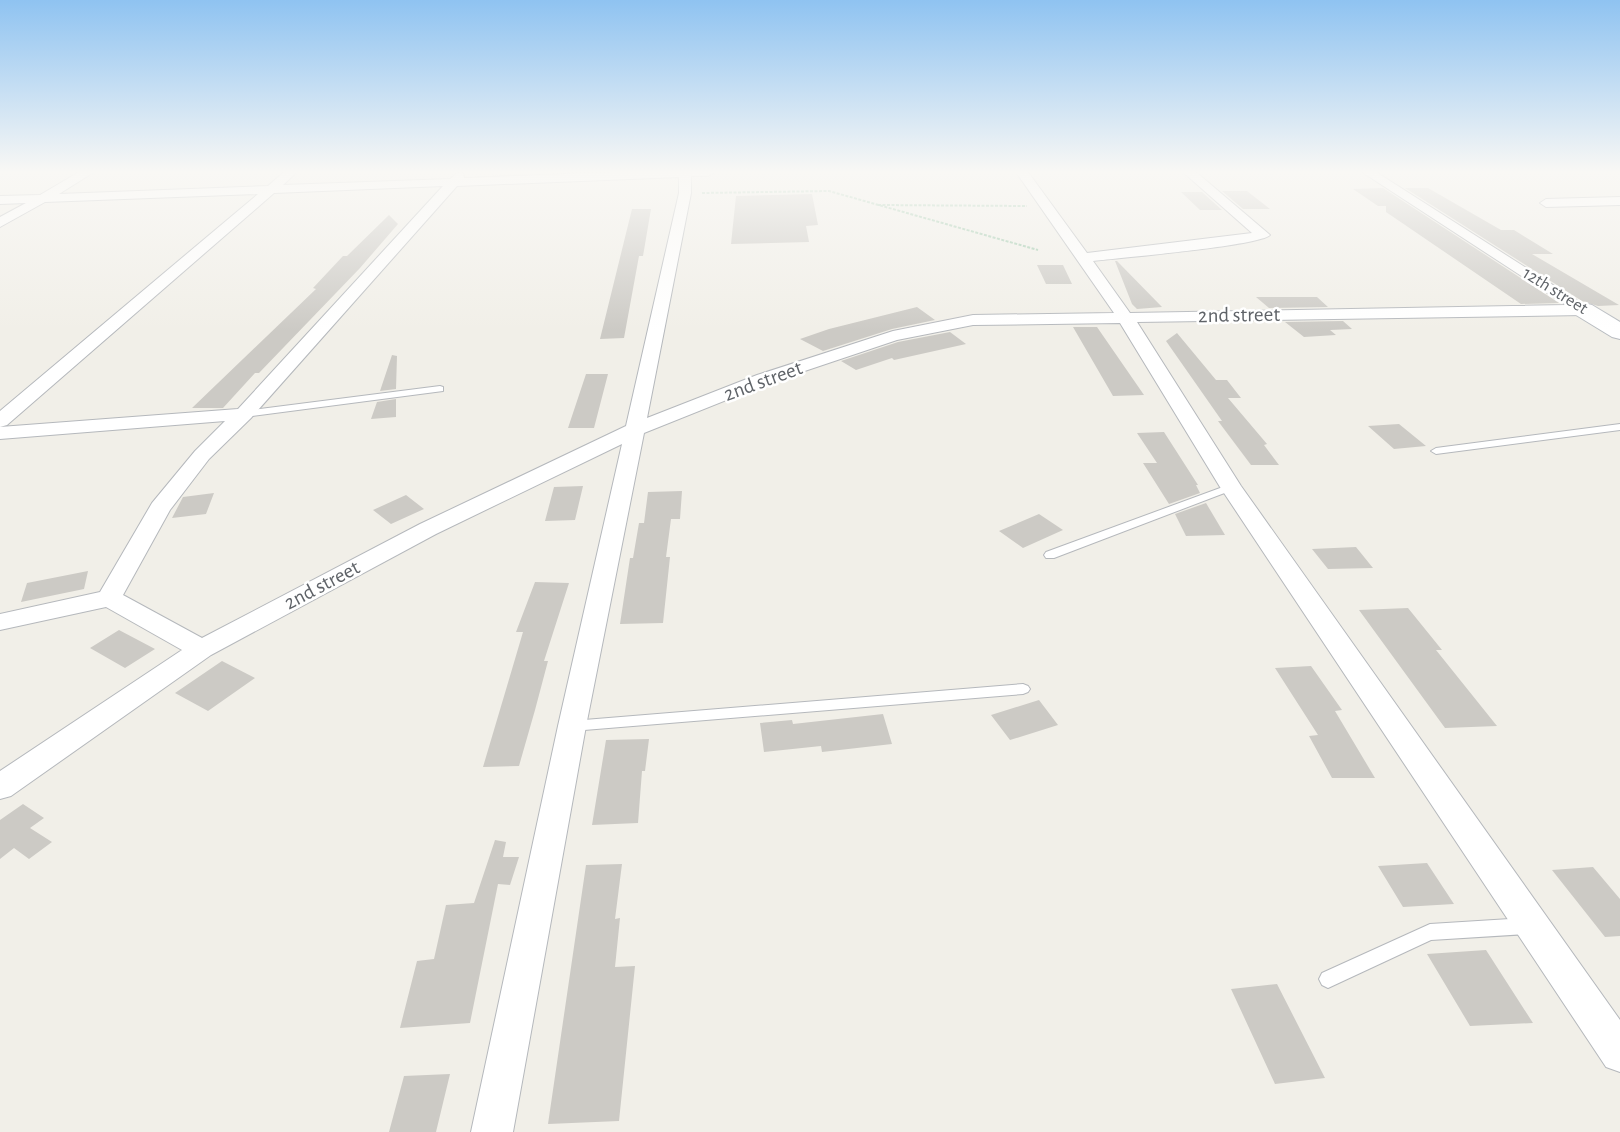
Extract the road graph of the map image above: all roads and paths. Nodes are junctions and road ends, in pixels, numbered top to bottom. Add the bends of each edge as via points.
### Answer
1 (229, 225) edge
2 (415, 225) edge
3 (680, 225) edge
4 (947, 225) edge
5 (1059, 225) edge
6 (1251, 225) edge
7 (1451, 225) edge
8 (1038, 250) dead end
9 (1083, 258) junction
10 (1584, 309) junction
11 (1620, 309) edge
12 (1125, 317) junction
13 (1620, 332) edge
14 (440, 389) dead end
15 (244, 414) junction
16 (0, 421) edge
17 (1620, 427) edge
18 (634, 430) junction
19 (0, 433) edge
20 (1436, 451) dead end
21 (1231, 487) junction
22 (1050, 555) dead end
23 (109, 598) junction
24 (0, 622) edge
25 (202, 649) junction
26 (1023, 689) dead end
27 (572, 726) junction
28 (0, 787) edge
29 (1532, 926) junction
30 (1328, 979) dead end
31 (1620, 1053) edge
32 (492, 1132) edge

1 - 16 street
2 - 15 street
3 - 18 street
4 - 8 path
5 - 9 street
6 - 9 street via 1263,235
7 - 10 street, 12th street
9 - 12 street
10 - 11 street, 2nd street
10 - 12 street, 2nd street
10 - 13 street, 12th street
12 - 18 street, 2nd street via 973,320 893,336
12 - 21 street
14 - 15 lane
15 - 19 street
15 - 23 street via 201,455 160,508
17 - 20 lane
18 - 25 street, 2nd street via 428,529
18 - 27 street
21 - 22 lane
21 - 29 street
23 - 24 street
23 - 25 street
25 - 28 street, 2nd street
26 - 27 lane
27 - 32 street
29 - 30 lane via 1430,932
29 - 31 street

